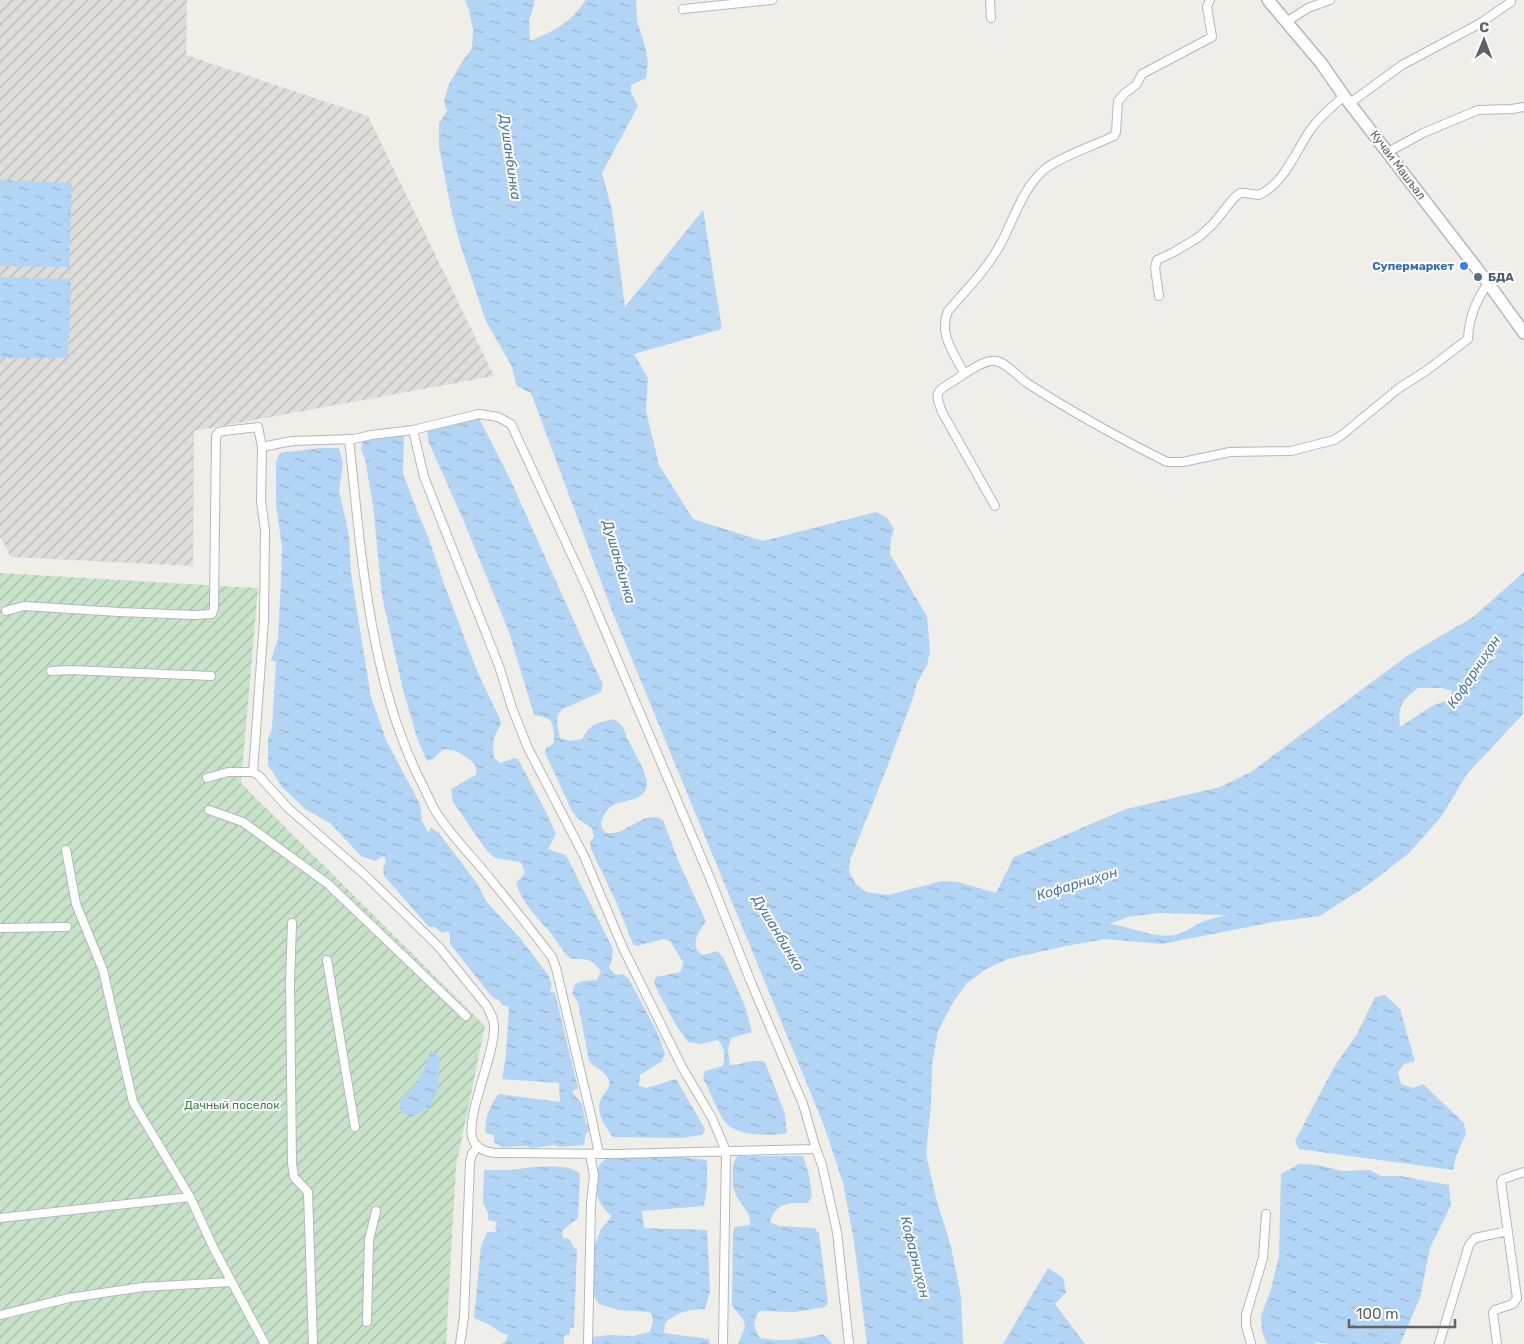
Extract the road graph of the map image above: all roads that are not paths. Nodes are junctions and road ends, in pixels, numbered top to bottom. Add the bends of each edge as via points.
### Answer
1 (772, 0) edge
2 (990, 0) edge
3 (1210, 0) edge
4 (1268, 0) edge
5 (1330, 0) edge
6 (1511, 2) dead end
7 (683, 9) dead end
8 (991, 18) dead end
9 (1286, 22) junction
10 (1347, 99) junction
11 (1524, 107) edge
12 (1388, 152) junction
13 (1488, 282) junction
14 (1159, 296) dead end
15 (1524, 333) edge
16 (964, 373) junction
17 (413, 430) junction
18 (349, 439) junction
19 (262, 446) junction
20 (995, 506) dead end
21 (6, 611) dead end
22 (51, 671) dead end
23 (212, 676) dead end
24 (253, 772) junction
25 (207, 778) dead end
26 (209, 810) dead end
27 (66, 850) dead end
28 (292, 923) dead end
29 (67, 927) dead end
30 (0, 928) edge
31 (327, 960) dead end
32 (466, 1016) dead end
33 (355, 1127) dead end
34 (478, 1146) junction
35 (816, 1149) junction
36 (726, 1151) junction
37 (594, 1154) junction
38 (1524, 1172) edge
39 (190, 1197) junction
40 (376, 1211) dead end
41 (1266, 1214) dead end
42 (0, 1218) edge
43 (1508, 1231) junction
44 (232, 1282) junction
45 (0, 1315) edge
46 (367, 1322) dead end
47 (265, 1344) edge
48 (313, 1344) edge
49 (460, 1344) edge
50 (588, 1344) edge
51 (722, 1344) edge
52 (849, 1344) edge
53 (1251, 1344) edge
54 (1439, 1344) edge
55 (1497, 1344) edge

1 - 7 street
2 - 8 street
3 - 16 street via 1207,7 1212,37 1142,74 1136,86 1118,101 1114,136 1053,164 1032,183 1000,245 945,319 945,337
4 - 9 main road, Кучаи Машъал
5 - 9 street via 1308,8
6 - 10 street
9 - 10 main road, Кучаи Машъал
10 - 12 main road, Кучаи Машъал
10 - 14 street via 1319,118 1290,166 1270,188 1259,195 1240,193 1199,237 1156,260
11 - 12 street via 1478,110
12 - 13 main road, Кучаи Машъал
13 - 15 main road, Кучаи Машъал
13 - 16 street via 1473,308 1468,339 1398,388 1342,435 1291,451 1230,452 1167,462 1071,411 1000,362 991,361
16 - 20 street via 940,388 937,398
17 - 18 street
17 - 35 street via 479,414 498,416 511,424 588,588 803,1104
17 - 36 street via 424,477 528,748 584,856 623,948
18 - 19 street via 292,441
18 - 37 street via 366,582 381,672 396,724 435,810 552,957 592,1120
19 - 21 street via 258,427 219,432 216,436 212,614 24,606
19 - 24 street via 264,620
22 - 23 street
24 - 25 street via 228,772
24 - 34 street via 439,948 486,1005 492,1015 494,1030 472,1130 473,1140
26 - 32 street via 243,822 328,884
27 - 39 street via 76,904 103,970 133,1102
28 - 48 street via 292,1163 294,1177 308,1192
29 - 30 street
31 - 33 street
34 - 37 street via 495,1154
34 - 49 street via 470,1162 464,1317
35 - 36 street
35 - 52 street via 837,1232
36 - 37 street
36 - 51 street
37 - 50 street
38 - 43 street via 1502,1182
39 - 42 street
39 - 44 street
40 - 46 street via 369,1240
41 - 53 street via 1263,1258 1246,1315
43 - 54 street via 1475,1238 1469,1245
43 - 55 street via 1516,1298 1513,1304 1493,1313
44 - 45 street via 143,1286 69,1298
44 - 47 street

